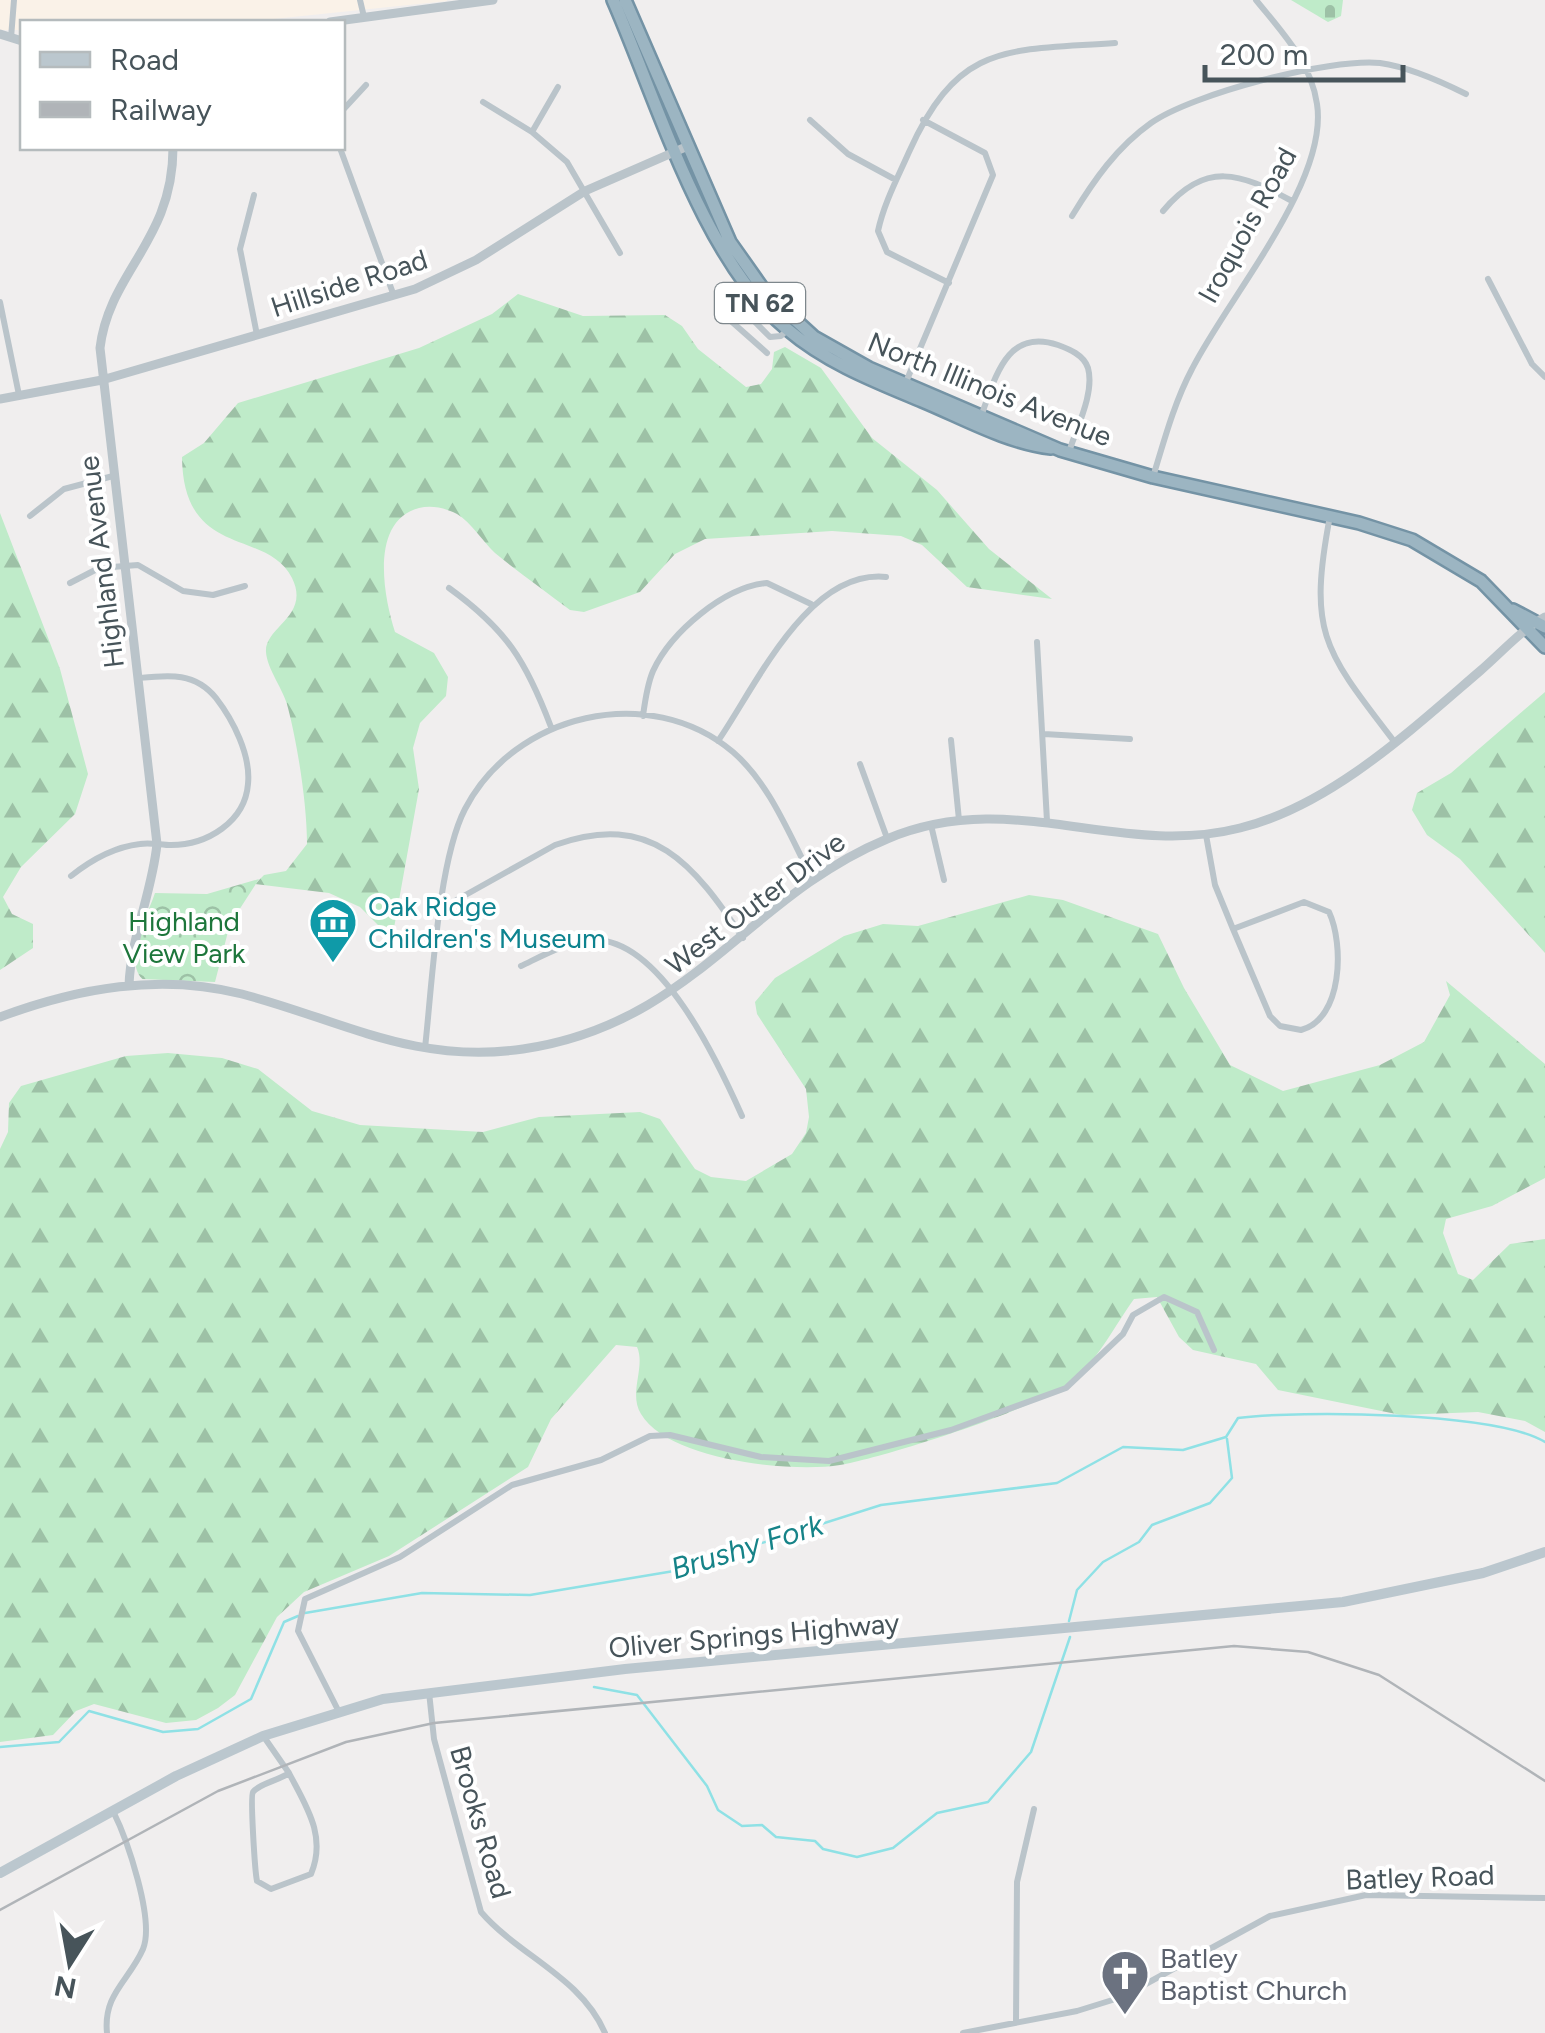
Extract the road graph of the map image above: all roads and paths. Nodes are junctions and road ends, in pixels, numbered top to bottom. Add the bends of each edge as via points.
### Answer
1 (14, 0) edge
2 (360, 0) edge
3 (493, 0) edge
4 (613, 0) edge
5 (625, 0) edge
6 (1256, 0) edge
7 (364, 17) junction
8 (344, 20) edge
9 (0, 34) edge
10 (11, 38) junction
11 (20, 40) edge
12 (1115, 44) dead end
13 (1309, 71) junction
14 (366, 85) dead end
15 (558, 87) dead end
16 (1466, 94) dead end
17 (483, 102) dead end
18 (345, 108) edge
19 (810, 120) dead end
20 (923, 120) junction
21 (532, 132) junction
22 (683, 148) junction
23 (173, 150) edge
24 (341, 150) edge
25 (896, 180) junction
26 (585, 191) junction
27 (254, 196) dead end
28 (1292, 201) junction
29 (1163, 211) dead end
30 (1072, 216) dead end
31 (620, 254) dead end
32 (1488, 279) dead end
33 (949, 284) junction
34 (394, 296) junction
35 (0, 302) edge
36 (791, 325) junction
37 (257, 336) junction
38 (768, 353) dead end
39 (1545, 377) edge
40 (102, 380) junction
41 (904, 388) junction
42 (19, 396) junction
43 (0, 399) edge
44 (980, 420) junction
45 (1064, 451) junction
46 (113, 476) junction
47 (1153, 477) junction
48 (30, 516) dead end
49 (1330, 516) junction
50 (124, 566) junction
51 (886, 577) dead end
52 (70, 584) dead end
53 (245, 586) dead end
54 (449, 588) dead end
55 (811, 604) junction
56 (1513, 610) junction
57 (1543, 621) edge
58 (1527, 630) junction
59 (1036, 642) dead end
60 (1545, 647) edge
61 (137, 678) junction
62 (643, 716) junction
63 (551, 727) junction
64 (1044, 734) junction
65 (1130, 739) dead end
66 (951, 740) dead end
67 (1393, 740) junction
68 (718, 741) junction
69 (860, 764) dead end
70 (959, 820) junction
71 (1047, 820) junction
72 (932, 825) junction
73 (1206, 834) junction
74 (888, 838) junction
75 (156, 844) junction
76 (71, 876) dead end
77 (814, 880) junction
78 (944, 880) dead end
79 (443, 908) junction
80 (1233, 929) junction
81 (743, 938) junction
82 (521, 966) dead end
83 (129, 985) junction
84 (672, 993) junction
85 (0, 1017) edge
86 (425, 1050) junction
87 (742, 1116) dead end
88 (1214, 1350) dead end
89 (1545, 1552) edge
90 (429, 1690) junction
91 (338, 1712) junction
92 (263, 1736) junction
93 (288, 1773) junction
94 (1034, 1809) dead end
95 (113, 1812) junction
96 (0, 1873) edge
97 (1545, 1898) edge
98 (1016, 2022) junction
99 (108, 2033) edge
100 (605, 2033) edge
101 (963, 2033) edge

1 - 10 street
2 - 7 street
3 - 7 street
4 - 22 highway, TN 62
5 - 22 highway, North Illinois Avenue / TN 62
6 - 13 street, Iroquois Road
7 - 8 street
9 - 10 street
10 - 11 street
12 - 20 street via 989,58 950,83
13 - 16 street via 1381,63
13 - 28 street, Iroquois Road via 1318,106 1316,141
13 - 30 street via 1206,96 1154,121 1120,150
14 - 18 street
15 - 21 street
17 - 21 street
19 - 25 street via 848,154
20 - 25 street
20 - 33 street via 982,151 992,168 991,186
21 - 26 street via 567,162
22 - 26 street, Hillside Road
22 - 36 highway, North Illinois Avenue / TN 62 via 742,263
23 - 40 street, Highland Avenue via 159,226 104,324
24 - 34 street
25 - 33 street via 881,218 882,244
26 - 31 street
26 - 34 street, Hillside Road via 476,260
27 - 37 street via 241,261
28 - 29 street via 1252,180 1216,176 1182,190
28 - 47 street, Iroquois Road via 1192,369
32 - 39 street
33 - 41 street
34 - 37 street, Hillside Road
35 - 42 street
36 - 38 street via 770,337 737,304 725,307 723,314
36 - 41 highway, North Illinois Avenue / TN 62
37 - 40 street, Hillside Road
40 - 42 street, Hillside Road
40 - 46 street, Highland Avenue
41 - 44 highway, North Illinois Avenue / TN 62
42 - 43 street, Hillside Road
44 - 45 highway, North Illinois Avenue / TN 62
44 - 45 street via 999,367 1017,344 1063,347 1088,369 1087,391
45 - 47 highway, North Illinois Avenue / TN 62
46 - 48 street via 64,488
46 - 50 street, Highland Avenue
47 - 49 highway, North Illinois Avenue / TN 62
49 - 56 highway, North Illinois Avenue / TN 62 via 1436,551
49 - 67 street via 1318,608 1336,662
50 - 52 street via 99,568
50 - 53 street via 150,569 198,594
50 - 61 street, Highland Avenue
51 - 55 street via 843,583
54 - 63 street via 513,645
55 - 62 street via 766,584 730,594 658,664
55 - 68 street
56 - 57 highway
56 - 58 highway
57 - 58 street, West Outer Drive
58 - 60 highway
58 - 67 street, West Outer Drive
59 - 64 street
61 - 75 street, Highland Avenue
61 - 75 street via 177,675 208,689 232,724 248,773 243,806 223,828 198,841
62 - 63 street via 594,716
62 - 68 street via 681,723
63 - 79 street via 501,760 475,791 456,829
64 - 65 street
64 - 71 street
66 - 70 street
67 - 73 street, West Outer Drive via 1295,810
68 - 77 street via 762,785
69 - 74 street
70 - 71 street, West Outer Drive
70 - 72 street, West Outer Drive
71 - 73 street, West Outer Drive via 1137,835
72 - 74 street, West Outer Drive
72 - 78 street
73 - 80 street via 1214,885
74 - 77 street, West Outer Drive
75 - 76 street via 102,854
75 - 83 street, Highland Avenue via 130,952
77 - 81 street, West Outer Drive
79 - 81 street via 555,845 616,834 649,841 684,860
79 - 86 street
80 - 80 street via 1270,1016 1292,1030 1319,1022 1334,997 1334,924 1328,912 1304,902
81 - 84 street, West Outer Drive
82 - 84 street via 569,944 605,941 646,959
83 - 85 street, West Outer Drive via 70,994
83 - 86 street, West Outer Drive via 240,994
84 - 86 street, West Outer Drive via 617,1023 556,1043 478,1053
84 - 87 street
88 - 91 street via 1197,1312 1164,1297 1134,1315 1066,1388 844,1461 761,1457 650,1436 601,1460 522,1481 400,1557 304,1603 302,1642
89 - 90 main road, Oliver Springs Highway via 1483,1573 1343,1602
90 - 91 main road, Oliver Springs Highway
90 - 100 street, Brooks Road via 434,1739 480,1912 584,1996
91 - 92 main road, Oliver Springs Highway
92 - 93 street
92 - 95 main road, Oliver Springs Highway
93 - 93 street via 249,1799 256,1840 251,1859 257,1881 272,1889 312,1874 317,1861 316,1824
94 - 98 street via 1017,1882
95 - 96 main road, Oliver Springs Highway
95 - 99 street via 146,1924 140,1955 109,1999
97 - 98 street, Batley Road via 1366,1896 1270,1916 1122,1996
98 - 101 street, Batley Road

